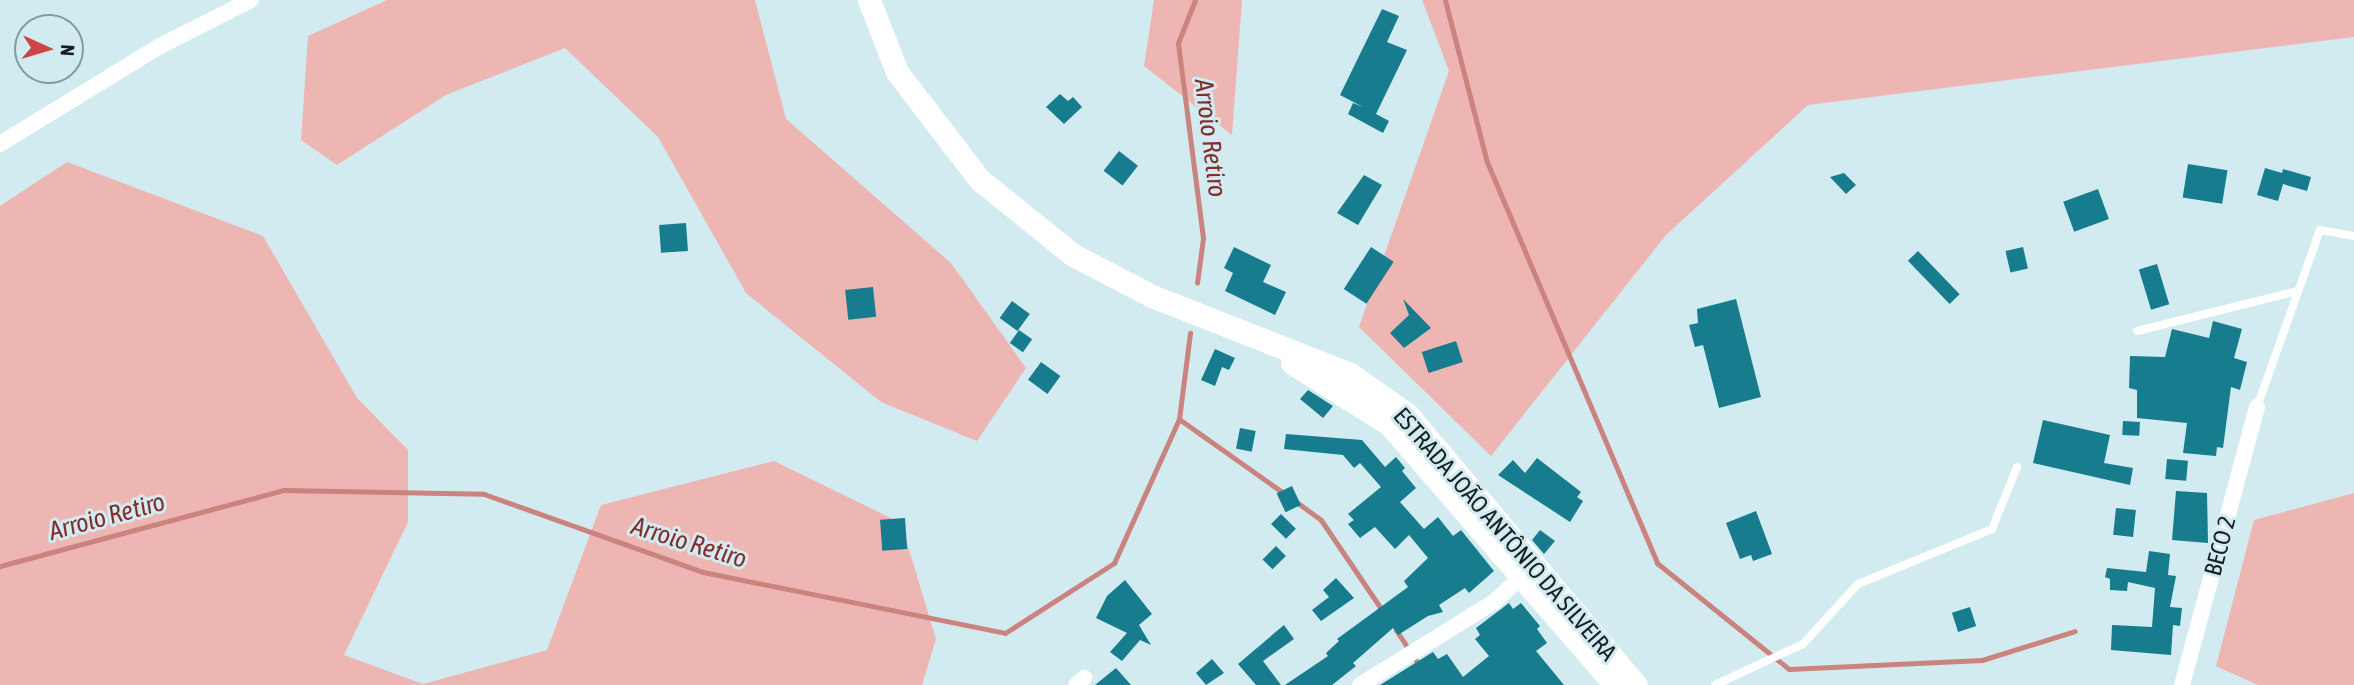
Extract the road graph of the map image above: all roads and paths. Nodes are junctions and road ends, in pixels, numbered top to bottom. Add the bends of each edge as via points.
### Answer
1 (251, 0) edge
2 (869, 0) edge
3 (0, 144) edge
4 (2354, 236) edge
5 (2298, 292) junction
6 (2137, 331) dead end
7 (2257, 407) joint
8 (2017, 467) dead end
9 (1527, 572) junction
10 (1360, 685) edge
11 (1615, 685) edge
12 (1636, 685) edge
13 (1715, 685) edge
14 (2182, 685) edge

1 - 3 street via 158,47
2 - 9 main road, ESTRADA JOÃO ANTÔNIO DA SILVEIRA via 897,72 980,180 1073,255 1152,296 1254,338 1389,424
4 - 5 lane via 2320,230
5 - 6 lane
5 - 7 lane
7 - 14 street, BECO 2
8 - 13 lane via 1992,529 1858,584 1803,643
9 - 10 street via 1494,602
9 - 11 main road, ESTRADA JOÃO ANTÔNIO DA SILVEIRA
9 - 12 main road, ESTRADA JOÃO ANTÔNIO DA SILVEIRA

